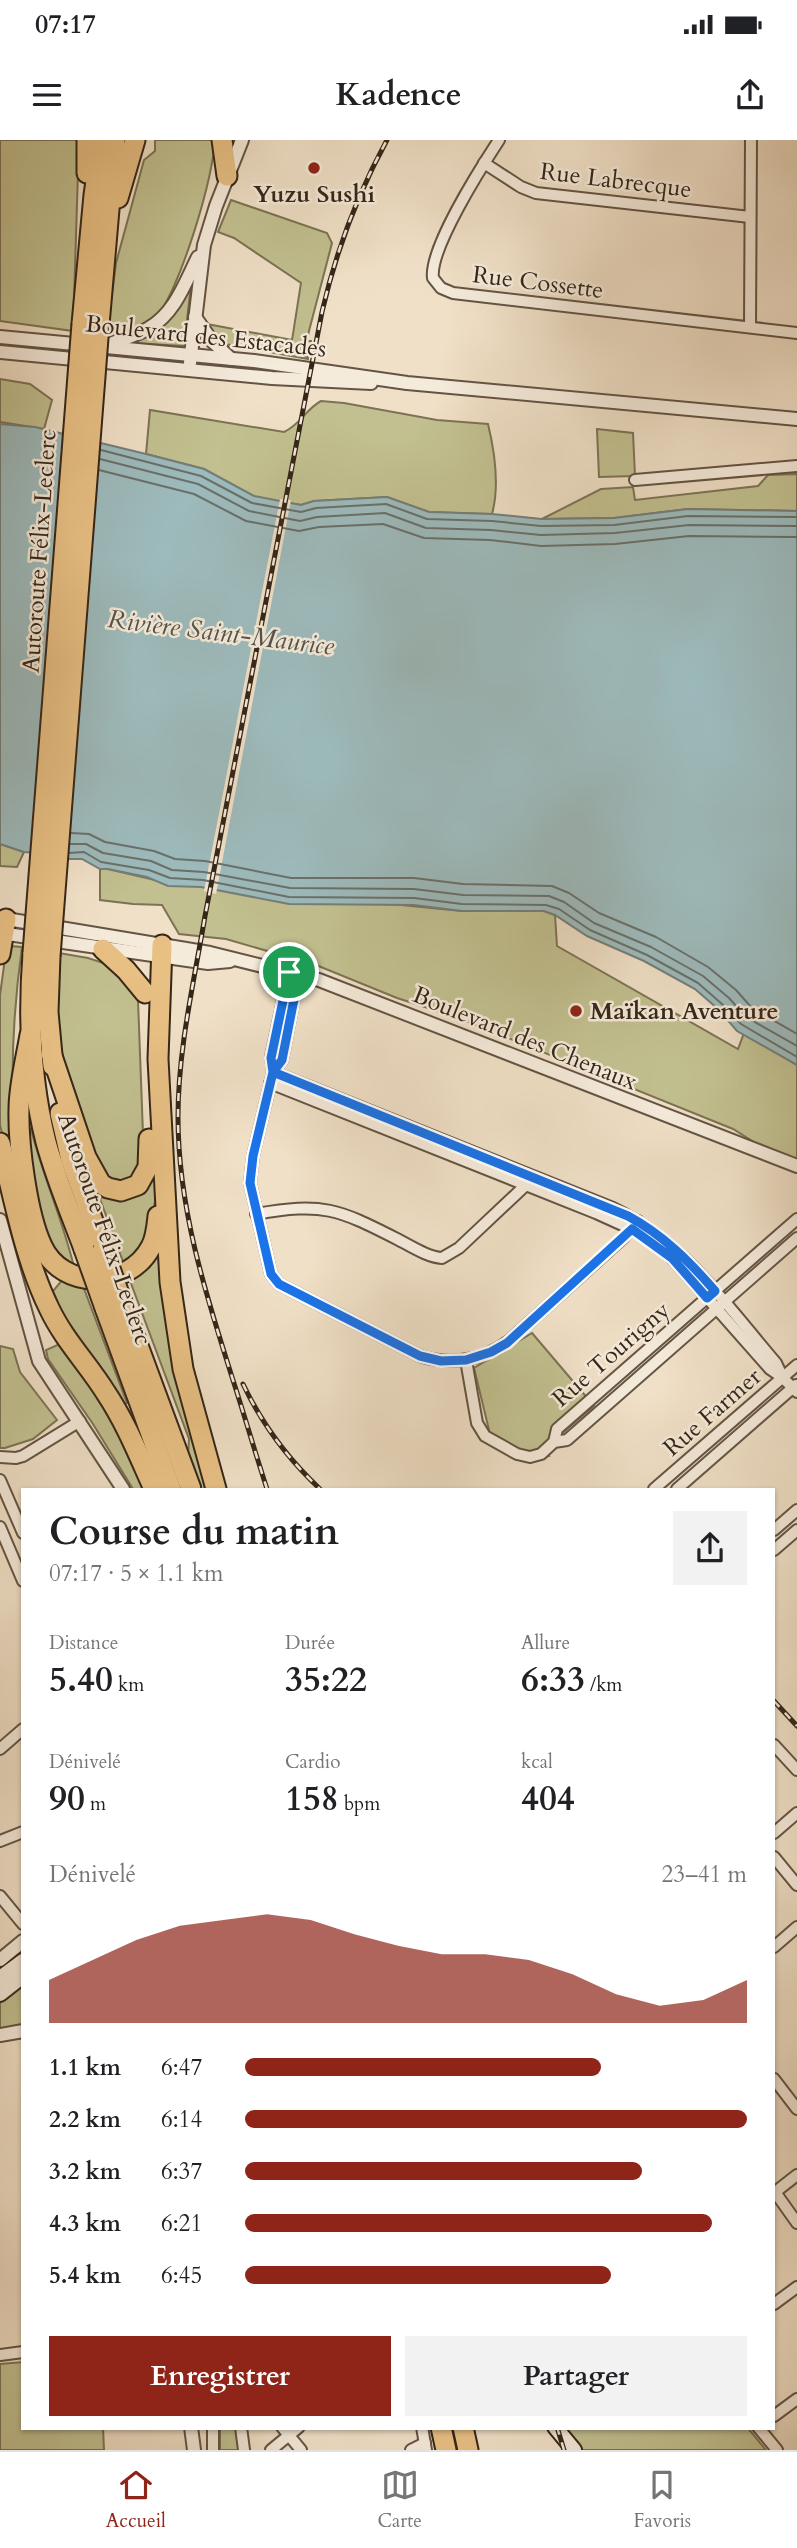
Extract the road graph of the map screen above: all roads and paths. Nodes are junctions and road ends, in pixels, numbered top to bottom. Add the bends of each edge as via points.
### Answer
1 (87, 140) edge
2 (102, 140) edge
3 (115, 140) edge
4 (135, 140) edge
5 (222, 140) edge
6 (242, 140) edge
7 (499, 140) edge
8 (751, 140) edge
9 (484, 163) junction
10 (227, 176) junction
11 (750, 217) junction
12 (105, 243) junction
13 (204, 245) junction
14 (85, 289) junction
15 (195, 317) junction
16 (90, 324) junction
17 (750, 327) junction
18 (797, 333) edge
19 (0, 337) edge
20 (104, 346) junction
21 (0, 352) edge
22 (191, 355) junction
23 (231, 359) junction
24 (190, 370) junction
25 (407, 383) junction
26 (797, 419) edge
27 (797, 466) edge
28 (635, 480) dead end
29 (2, 926) edge
30 (103, 949) junction
31 (155, 949) junction
32 (0, 954) edge
33 (41, 955) junction
34 (294, 973) junction
35 (145, 993) junction
36 (30, 1035) junction
37 (51, 1053) junction
38 (272, 1077) junction
39 (0, 1143) edge
40 (797, 1166) edge
41 (163, 1169) junction
42 (530, 1181) junction
43 (256, 1214) junction
44 (797, 1219) edge
45 (0, 1220) edge
46 (635, 1225) junction
47 (797, 1238) edge
48 (93, 1249) junction
49 (711, 1294) junction
50 (720, 1305) junction
51 (114, 1306) junction
52 (466, 1360) junction
53 (797, 1365) edge
54 (783, 1378) junction
55 (796, 1388) edge
56 (80, 1421) junction
57 (554, 1442) junction
58 (0, 1457) edge
59 (0, 1480) edge
60 (122, 1488) edge
61 (154, 1488) edge
62 (171, 1488) edge
63 (191, 1488) edge
64 (216, 1488) edge
65 (655, 1488) edge
66 (678, 1488) edge
67 (797, 1510) edge
68 (0, 1527) edge
69 (21, 1528) edge
70 (775, 1529) edge
71 (797, 1530) edge
72 (775, 1549) edge
73 (21, 1576) edge
74 (21, 1731) edge
75 (775, 1746) edge
76 (0, 1749) edge
77 (797, 1770) edge
78 (797, 1813) edge
79 (775, 1832) edge
80 (21, 1833) edge
81 (0, 1841) edge
82 (775, 1858) edge
83 (797, 1885) edge
84 (0, 1896) edge
85 (21, 1922) edge
86 (797, 1927) edge
87 (21, 1943) edge
88 (775, 1946) edge
89 (0, 1960) edge
90 (21, 1962) edge
91 (0, 1978) edge
92 (21, 1978) edge
93 (0, 1994) edge
94 (21, 2031) edge
95 (0, 2035) edge
96 (775, 2080) edge
97 (797, 2109) edge
98 (797, 2175) edge
99 (775, 2191) edge
100 (775, 2193) edge
101 (797, 2223) edge
102 (797, 2287) edge
103 (775, 2303) edge
104 (21, 2353) edge
105 (0, 2355) edge
106 (797, 2399) edge
107 (775, 2415) edge
108 (191, 2430) edge
109 (213, 2430) edge
110 (241, 2430) edge
111 (442, 2430) edge
112 (464, 2430) edge
113 (545, 2430) edge
114 (557, 2430) edge
115 (760, 2430) edge
116 (286, 2431) edge
117 (425, 2446) edge
118 (194, 2450) edge
119 (213, 2450) edge
120 (244, 2450) edge
121 (271, 2450) edge
122 (301, 2450) edge
123 (411, 2450) edge
124 (446, 2450) edge
125 (468, 2450) edge
126 (562, 2450) edge
127 (574, 2450) edge
128 (777, 2450) edge

1 - 14 highway
2 - 14 highway, Autoroute Félix-Leclerc
3 - 12 highway, Autoroute Félix-Leclerc
4 - 12 highway
5 - 10 highway
6 - 10 street
7 - 9 street, Rue Cossette
8 - 11 street
9 - 11 street, Rue Labrecque via 536,193
9 - 17 street, Rue Cossette via 433,268 433,278 443,290
10 - 13 street
11 - 17 street
12 - 16 highway, Autoroute Félix-Leclerc
13 - 15 street
13 - 20 street via 165,316 147,329
14 - 16 highway, Autoroute Félix-Leclerc
15 - 22 street
15 - 23 street
16 - 33 highway, Autoroute Félix-Leclerc, bridge
17 - 18 street, Rue Cossette
19 - 20 street, Boulevard des Estacades
20 - 22 street, Boulevard des Estacades
21 - 24 street, Boulevard des Estacades
22 - 23 street, Boulevard des Estacades
22 - 24 street
23 - 25 street, Boulevard des Estacades
24 - 25 street, Boulevard des Estacades via 344,383
25 - 26 street, Boulevard des Estacades
27 - 28 street
29 - 30 street, Boulevard des Chenaux
29 - 31 street, Boulevard des Chenaux
29 - 32 highway
30 - 31 street, Boulevard des Chenaux
30 - 35 highway
31 - 34 street, Boulevard des Chenaux via 208,963 234,960
31 - 35 highway
31 - 41 highway
33 - 36 highway, Autoroute Félix-Leclerc
33 - 37 highway, Autoroute Félix-Leclerc
34 - 38 street via 271,1058
34 - 40 street, Boulevard des Chenaux
35 - 37 highway via 149,1162 134,1187 112,1190 95,1177
36 - 41 highway via 19,1108 22,1148 37,1231 53,1263 72,1275 97,1280 139,1262 155,1237
36 - 48 highway, Autoroute Félix-Leclerc via 46,1140
37 - 48 highway, Autoroute Félix-Leclerc via 66,1140
38 - 42 street
38 - 43 street via 251,1167
39 - 61 highway via 44,1298 63,1335 119,1415
41 - 64 highway via 178,1344
42 - 43 street via 459,1248 442,1258 332,1210 307,1207
42 - 46 street
43 - 52 street via 271,1274 279,1284 420,1356
44 - 49 street, Rue Tourigny
45 - 56 street via 37,1357
46 - 49 street via 675,1248
46 - 52 street via 507,1343
47 - 50 street, Rue Tourigny
48 - 51 highway, Autoroute Félix-Leclerc, bridge
49 - 50 street
49 - 57 street, Rue Tourigny via 557,1429
50 - 54 street via 776,1363
50 - 57 street, Rue Tourigny via 567,1440
51 - 62 highway, Autoroute Félix-Leclerc
51 - 63 highway, Autoroute Félix-Leclerc
52 - 57 street, Rue Tourigny via 477,1423 485,1436 530,1457
53 - 54 street, Rue Farmer
54 - 55 street
54 - 65 street, Rue Farmer
55 - 66 street, Rue Farmer
56 - 58 street via 23,1456
56 - 60 street
59 - 69 street
67 - 70 street
68 - 73 street
71 - 72 street
74 - 76 street
75 - 77 street
78 - 79 street
80 - 81 street
82 - 83 street
84 - 85 street
86 - 88 street
87 - 89 street
90 - 91 main road
92 - 93 main road
94 - 95 street
96 - 97 street
98 - 99 street
100 - 101 street
102 - 103 street
104 - 105 street
106 - 107 street
108 - 118 street
109 - 119 street
110 - 120 street
111 - 124 highway
112 - 125 highway
113 - 126 main road
114 - 127 main road
115 - 128 street
116 - 121 street
116 - 122 street
117 - 123 street

